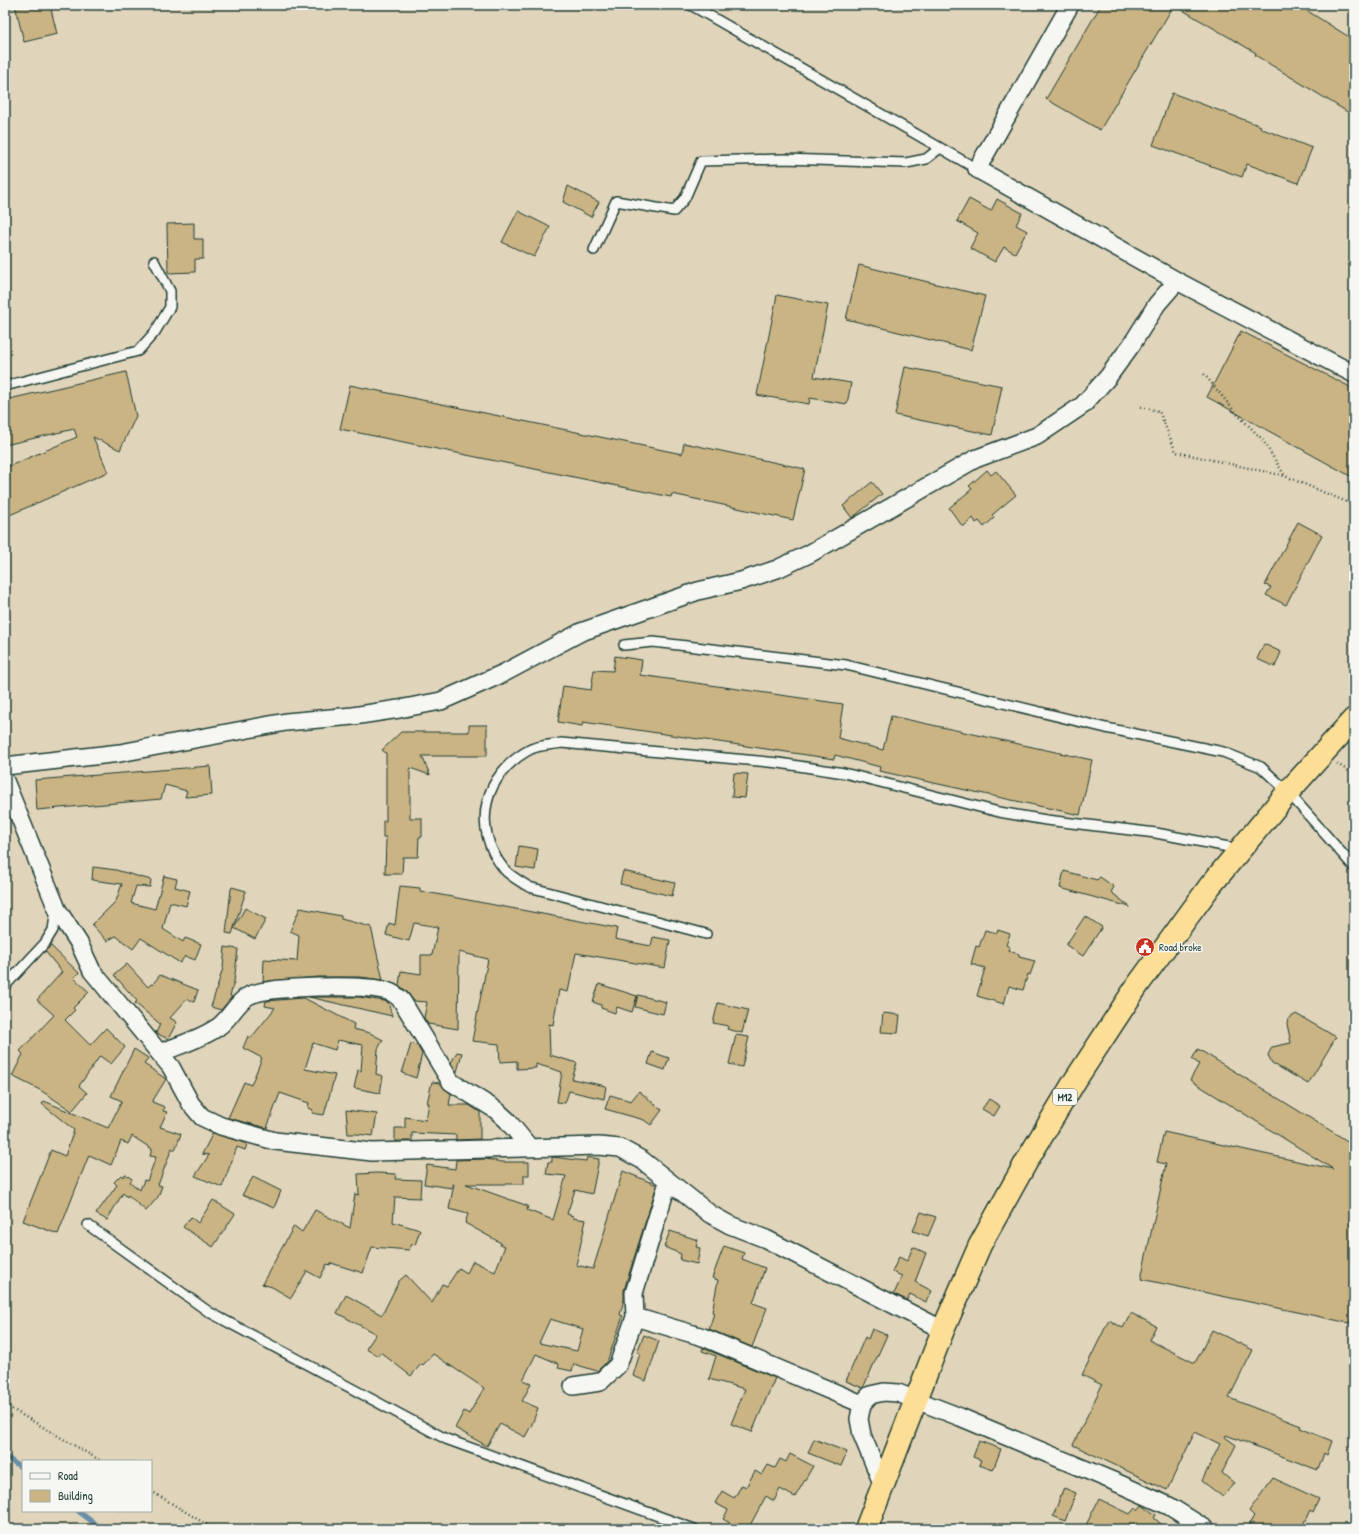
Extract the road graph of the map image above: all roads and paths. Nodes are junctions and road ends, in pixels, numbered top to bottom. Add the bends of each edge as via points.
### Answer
1 (691, 5) edge
2 (1070, 5) edge
3 (940, 148) junction
4 (978, 169) junction
5 (594, 250) dead end
6 (154, 261) dead end
7 (1177, 281) junction
8 (1204, 374) dead end
9 (1354, 374) edge
10 (5, 386) edge
11 (1141, 406) dead end
12 (1285, 476) junction
13 (1354, 505) edge
14 (624, 645) dead end
15 (1354, 719) edge
16 (5, 766) edge
17 (5, 781) edge
18 (1288, 792) junction
19 (1239, 849) junction
20 (1354, 867) edge
21 (57, 909) junction
22 (706, 934) dead end
23 (5, 986) edge
24 (160, 1053) junction
25 (530, 1148) junction
26 (668, 1182) junction
27 (88, 1226) dead end
28 (635, 1317) junction
29 (942, 1330) junction
30 (573, 1386) dead end
31 (915, 1399) junction
32 (862, 1404) junction
33 (5, 1405) edge
34 (99, 1460) edge
35 (882, 1483) junction
36 (152, 1492) edge
37 (214, 1529) edge
38 (694, 1529) edge
39 (866, 1529) edge
40 (1206, 1529) edge

1 - 3 lane
2 - 4 street
3 - 4 lane
3 - 5 lane via 926,159 906,163 784,159 702,161 684,198 674,211 616,201
4 - 7 street
6 - 10 lane via 170,291 170,307 155,332 138,351
7 - 9 street
7 - 16 street via 1157,304 1108,377 1083,405 1037,436 975,460 809,554 777,569 698,592 581,632 504,673 441,701 353,716 286,722 120,753
8 - 12 path via 1236,413 1262,438
11 - 12 path via 1159,411 1176,452
12 - 13 path
14 - 18 lane via 653,642 846,665 1106,728 1223,752 1261,767
15 - 18 highway, M12
17 - 21 street
18 - 19 highway, M12
18 - 20 lane
19 - 22 lane via 1156,833 998,812 844,773 779,763 561,743 533,748 508,764 491,788 484,817 489,846 505,870 529,887
19 - 29 highway, M12 via 1137,986 1076,1078 988,1232
21 - 23 lane via 53,930 45,943
21 - 24 street via 79,943 92,971
24 - 25 street via 171,1067 191,1104 202,1117 221,1126 275,1141 372,1152
24 - 25 street via 206,1035 230,1016 246,997 258,993 318,987 387,991 402,1001 452,1082 496,1110
25 - 26 street via 620,1148 642,1160
26 - 28 street via 634,1293
26 - 29 street via 710,1214 730,1225 766,1239
27 - 38 lane via 209,1312 446,1439
28 - 30 street via 618,1365 600,1382
28 - 32 street via 703,1337
29 - 31 highway, M12
31 - 32 street via 898,1393 884,1392 870,1395
31 - 35 highway, M12
31 - 40 street via 1141,1493
32 - 35 street via 859,1420 862,1435
33 - 34 path
35 - 39 highway, M12
36 - 37 path

